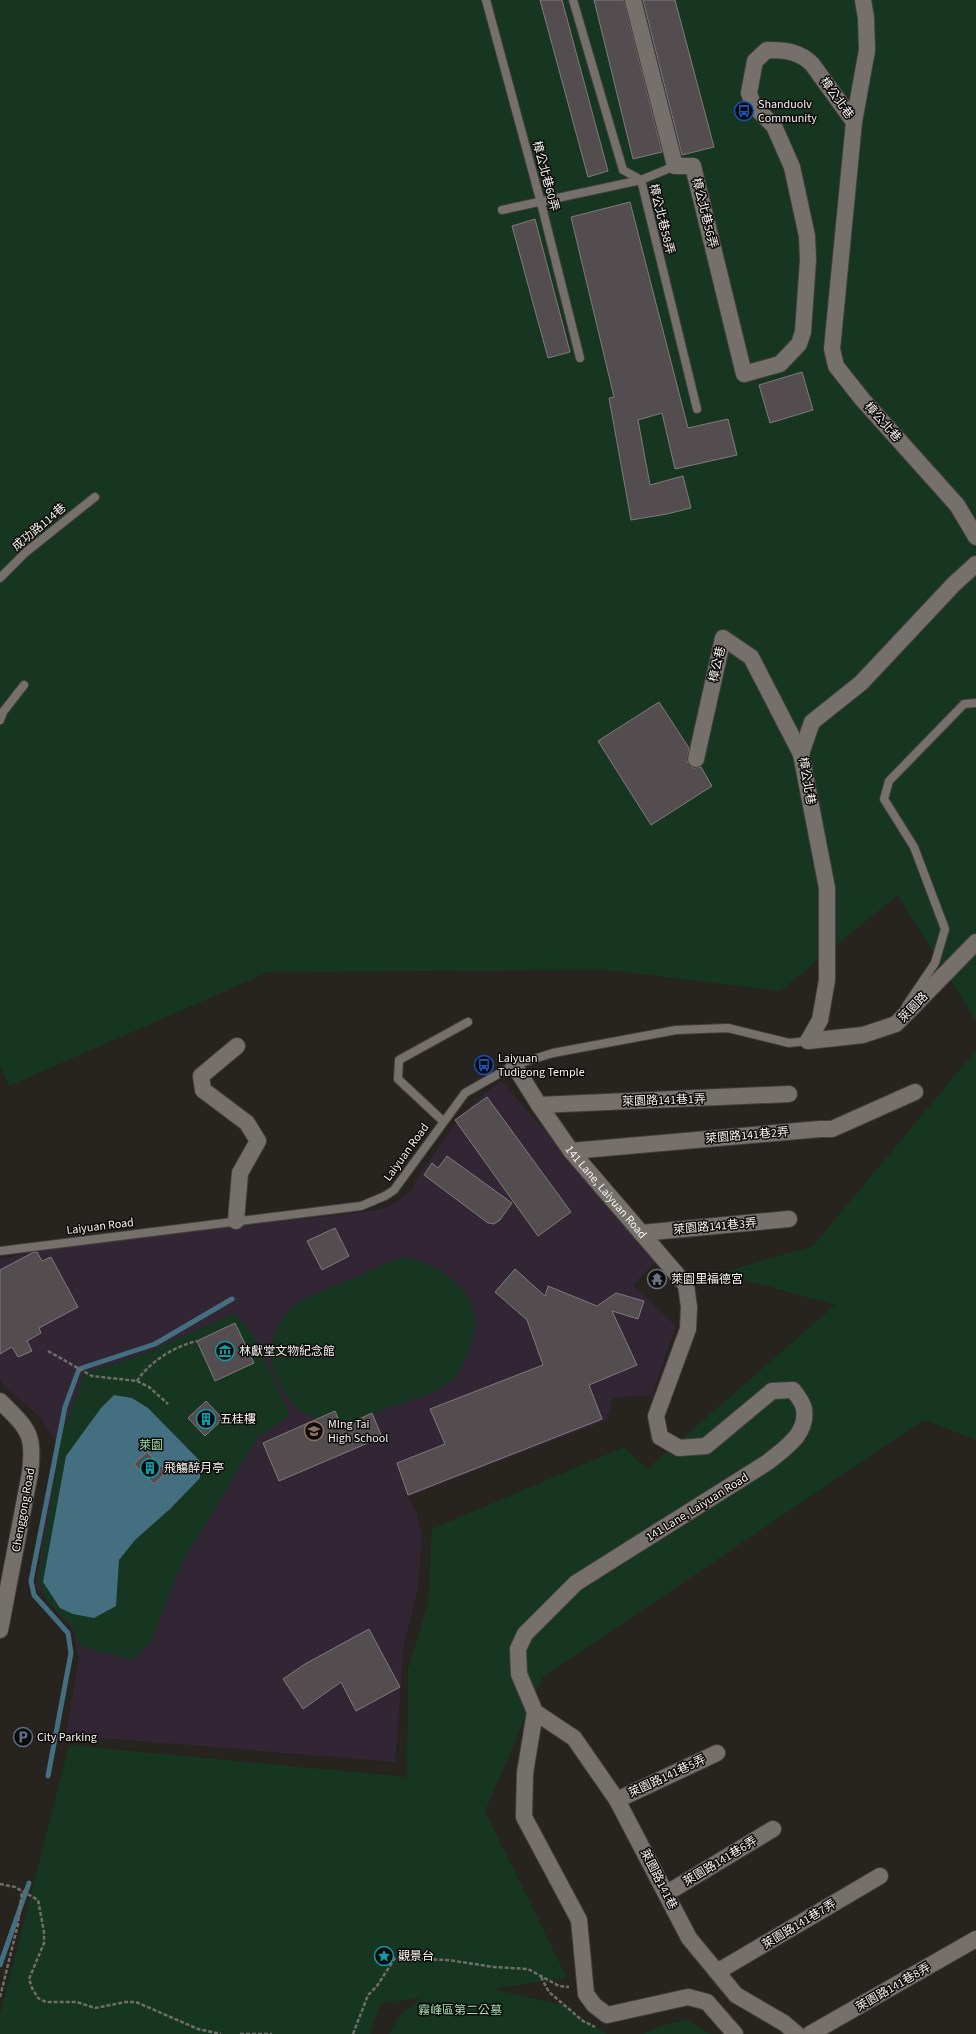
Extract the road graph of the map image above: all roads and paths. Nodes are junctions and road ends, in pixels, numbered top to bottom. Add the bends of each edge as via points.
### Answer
1 (486, 0) edge
2 (574, 0) edge
3 (633, 0) edge
4 (863, 0) edge
5 (854, 122) junction
6 (675, 166) junction
7 (640, 180) junction
8 (541, 203) junction
9 (502, 210) dead end
10 (580, 358) dead end
11 (744, 374) joint
12 (697, 409) dead end
13 (95, 497) dead end
14 (976, 537) edge
15 (976, 564) edge
16 (0, 578) edge
17 (24, 685) dead end
18 (976, 703) edge
19 (0, 720) edge
20 (801, 754) junction
21 (696, 759) dead end
22 (976, 942) edge
23 (468, 1022) dead end
24 (896, 1024) junction
25 (808, 1041) junction
26 (237, 1046) dead end
27 (514, 1065) junction
28 (915, 1092) dead end
29 (789, 1094) dead end
30 (539, 1105) junction
31 (443, 1121) junction
32 (571, 1151) junction
33 (789, 1220) dead end
34 (236, 1221) junction
35 (641, 1233) junction
36 (0, 1251) edge
37 (197, 1341) dead end
38 (48, 1351) dead end
39 (136, 1381) junction
40 (0, 1401) edge
41 (168, 1404) dead end
42 (0, 1630) edge
43 (534, 1712) junction
44 (717, 1753) dead end
45 (617, 1800) junction
46 (772, 1829) dead end
47 (880, 1876) dead end
48 (0, 1884) edge
49 (22, 1891) junction
50 (667, 1894) junction
51 (976, 1939) edge
52 (717, 1972) junction
53 (541, 1976) junction
54 (586, 1994) junction
55 (0, 1997) edge
56 (597, 2029) dead end
57 (221, 2034) edge
58 (240, 2034) edge
59 (272, 2034) edge
60 (353, 2034) edge
61 (735, 2034) edge
62 (797, 2034) edge
63 (810, 2034) edge

1 - 8 lane, 樟公北巷60弄
2 - 7 lane, 樟公北巷58弄 via 623,170
3 - 6 street
4 - 5 street via 867,50
5 - 11 street, 樟公北巷 via 803,55 783,50 767,50 755,61 748,93 753,105 774,126 792,167 807,236 808,260 800,344 780,364
5 - 14 street, 樟公北巷 via 832,349 836,366 862,399 957,505
6 - 7 lane
6 - 11 street, 樟公北巷56弄 via 693,166
7 - 8 lane
7 - 12 lane, 樟公北巷58弄
8 - 9 lane
8 - 10 lane, 樟公北巷60弄
13 - 16 lane, 成功路114巷 via 26,552
15 - 20 street, 樟公北巷 via 861,683 812,722
17 - 19 lane via 3,712
18 - 24 lane via 964,704 889,781 884,799 914,847 945,929 935,963
20 - 21 street, 樟公巷 via 751,657 723,638
20 - 25 street, 樟公北巷 via 827,888 827,980 820,1020
22 - 24 street, 萊園路
23 - 31 lane via 398,1060 398,1079
24 - 25 street, 萊園路 via 863,1036
25 - 27 lane, Laiyuan Road via 789,1043 728,1028 676,1030 553,1053
26 - 34 street via 201,1076 204,1090 247,1123 258,1141 240,1173
27 - 30 street, 141 Lane, Laiyuan Road
27 - 31 lane, Laiyuan Road via 465,1093
28 - 32 street, 萊園路141巷2弄 via 832,1129 820,1128
29 - 30 street, 萊園路141巷1弄
30 - 32 street, 141 Lane, Laiyuan Road
31 - 34 lane, Laiyuan Road via 394,1190 385,1196 361,1206
32 - 35 street, 141 Lane, Laiyuan Road
33 - 35 street, 萊園路141巷3弄
34 - 36 lane, Laiyuan Road
35 - 43 street, 141 Lane, Laiyuan Road via 686,1284 689,1307 688,1329 656,1416 660,1437 679,1448 706,1446 772,1391 794,1390 804,1408 803,1428 792,1443 768,1462 576,1583 525,1634 518,1649 519,1674
37 - 39 path via 184,1344 145,1368
38 - 39 path via 92,1376
39 - 41 path via 149,1387
40 - 42 street, Chenggong Road via 28,1431 33,1452
43 - 45 street, 萊園路141巷 via 574,1738
43 - 54 street, 141 Lane, Laiyuan Road via 525,1773 524,1817 579,1920
44 - 45 street, 萊園路141巷5弄
45 - 50 street, 萊園路141巷
46 - 50 street, 萊園路141巷6弄
47 - 52 street, 萊園路141巷7弄
48 - 49 path via 15,1887 27,1894
49 - 55 path via 18,1924
49 - 57 path via 38,1900 42,1918 44,1943 29,1979 38,1998 46,2002 77,2002 95,2008 136,2002 198,2029
50 - 52 street, 萊園路141巷 via 689,1938
51 - 63 street, 萊園路141巷8弄
52 - 62 street, 萊園路141巷 via 736,1995 784,2023
53 - 54 path via 559,1986
53 - 56 path via 549,1992 583,2021
53 - 60 path via 528,1969 448,1960 395,1958 368,1996
54 - 61 street via 594,2005 607,2015 688,1997 708,2002
58 - 59 path

